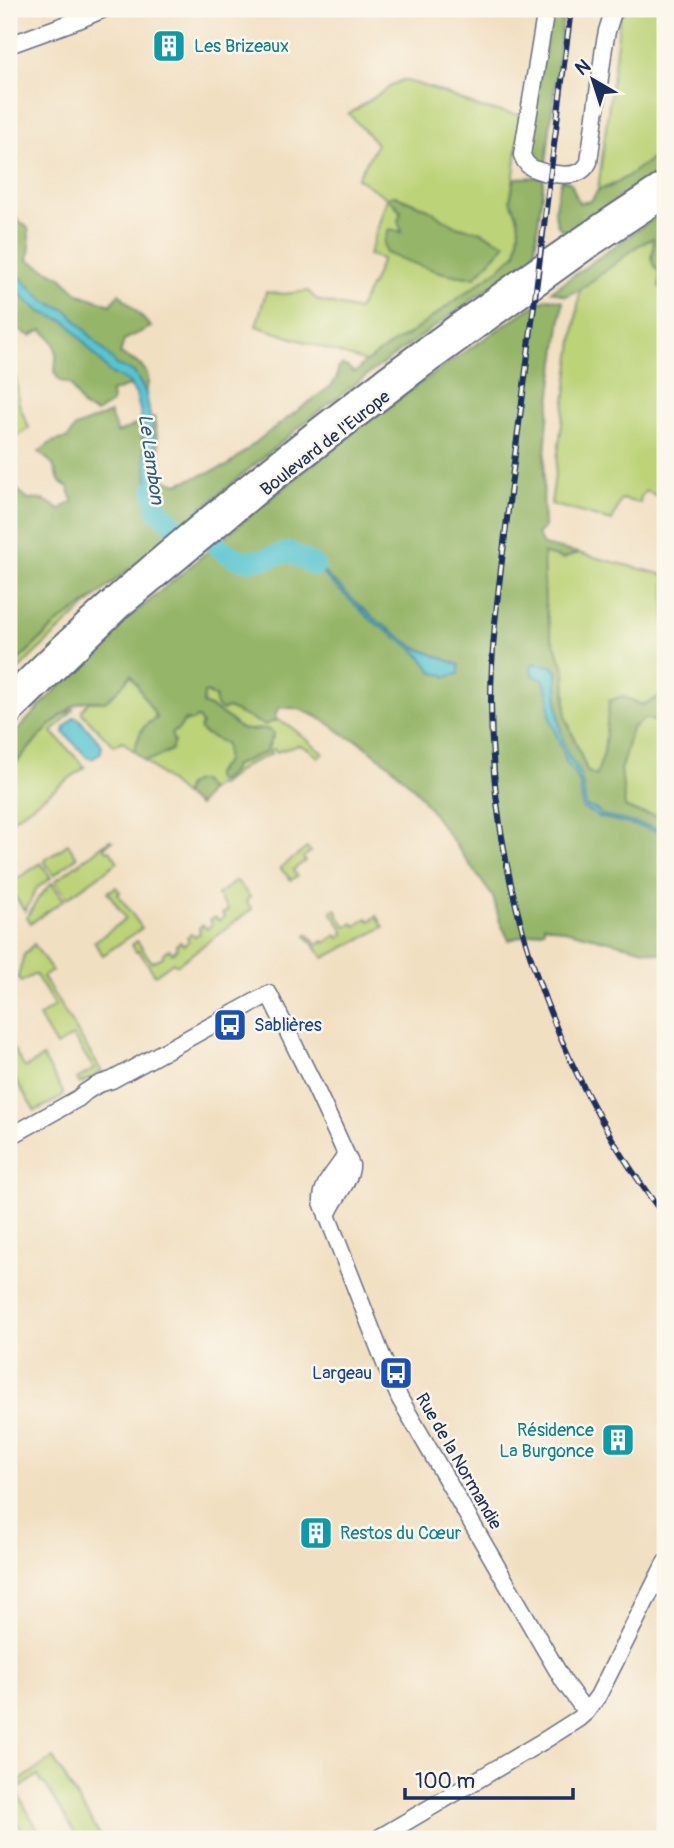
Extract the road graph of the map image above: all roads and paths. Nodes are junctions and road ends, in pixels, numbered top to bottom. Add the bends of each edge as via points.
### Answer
1 (104, 9) edge
2 (546, 9) edge
3 (614, 9) edge
4 (9, 45) edge
5 (665, 181) edge
6 (665, 198) edge
7 (9, 696) edge
8 (9, 717) edge
9 (9, 1137) edge
10 (665, 1563) edge
11 (586, 1712) junction
12 (377, 1839) edge

1 - 4 street
2 - 3 street via 522,155 528,165 542,172 575,174 589,162 604,47
5 - 7 highway, Boulevard de l'Europe via 471,314 307,436 142,570
6 - 8 highway, Boulevard de l'Europe via 435,358 267,487 120,609
9 - 11 street, Rue de la Normandie via 269,994 346,1154 323,1189 322,1202 400,1399 564,1682
10 - 11 street
11 - 12 street

